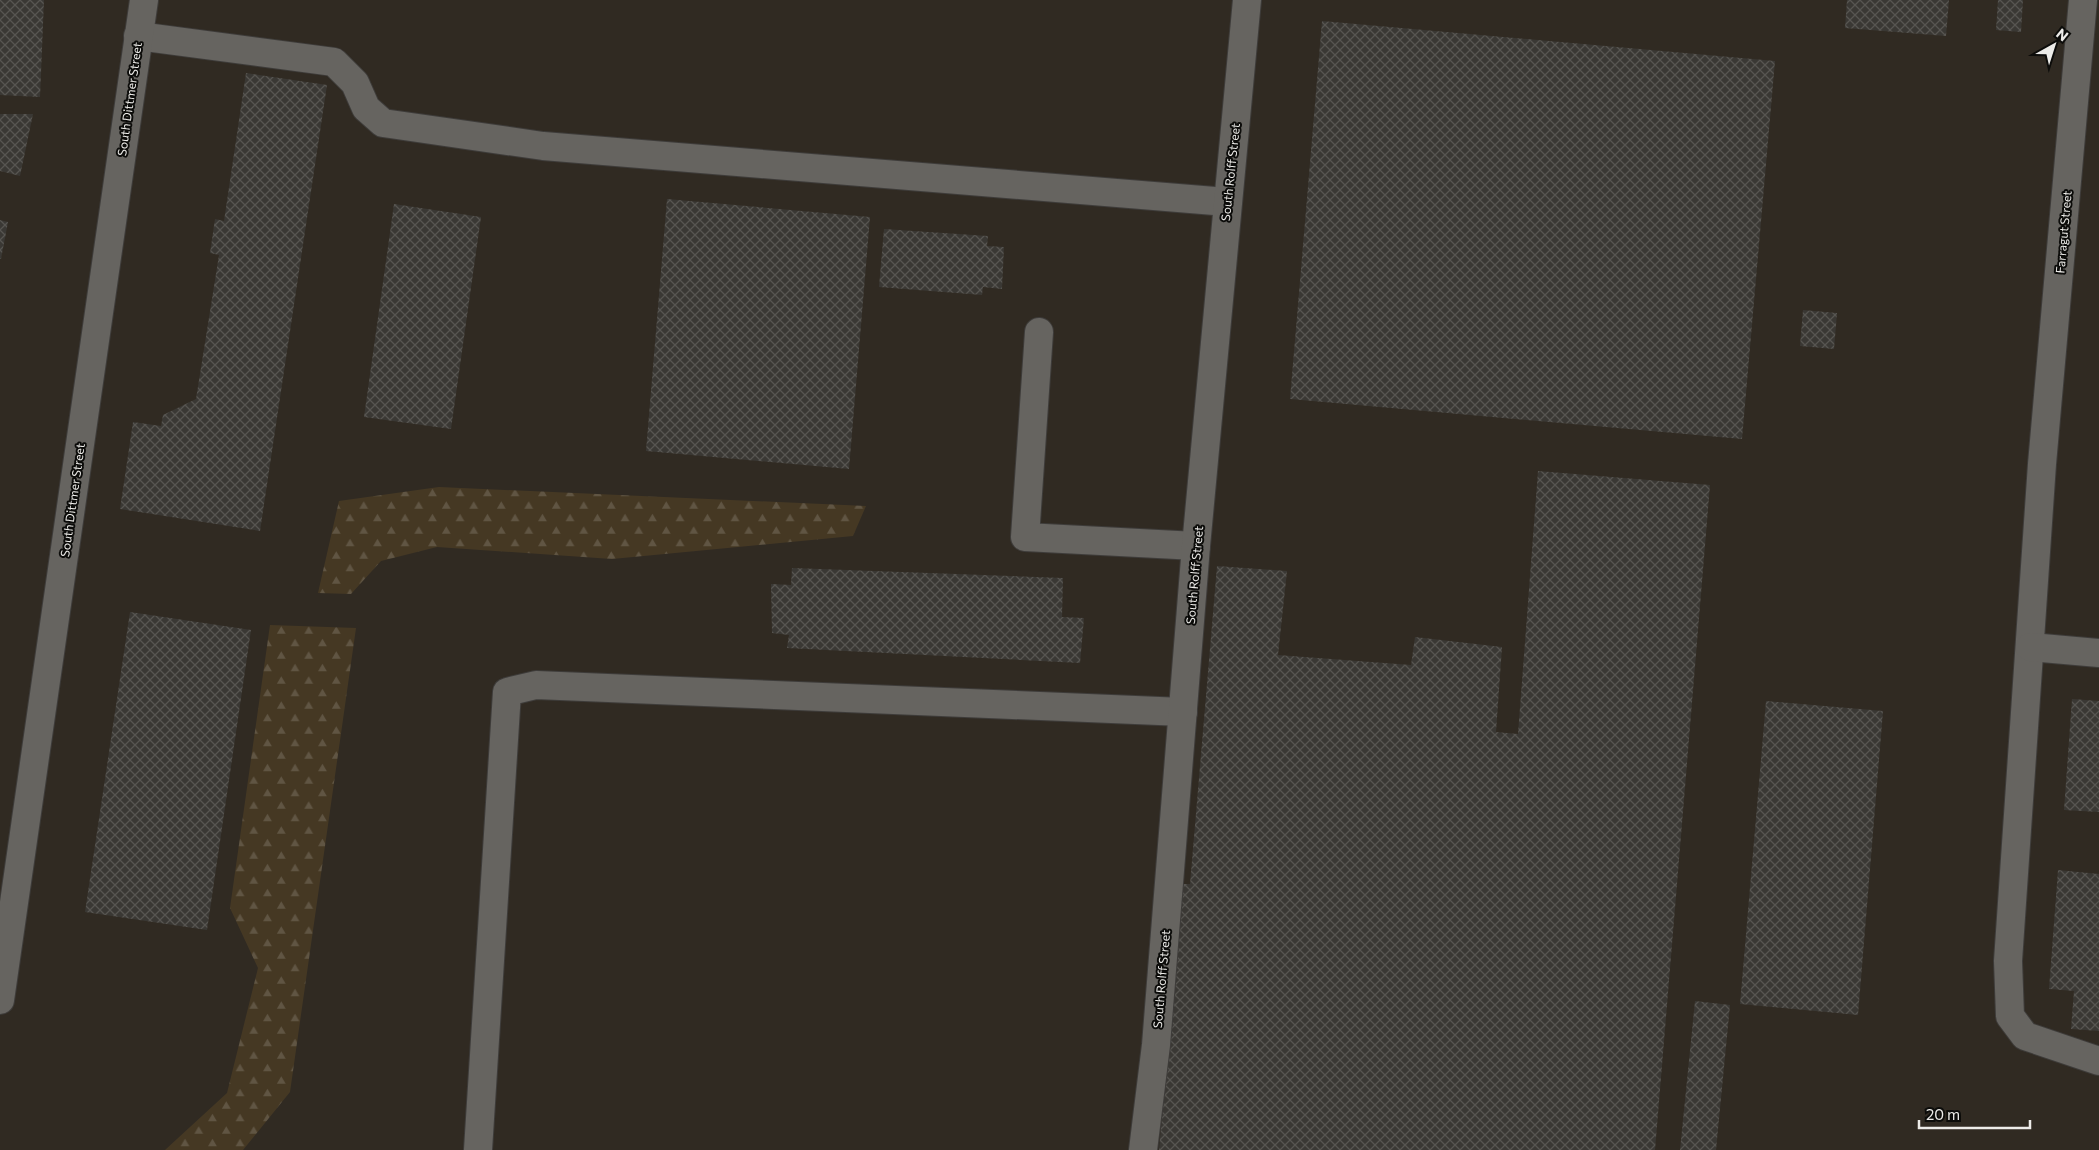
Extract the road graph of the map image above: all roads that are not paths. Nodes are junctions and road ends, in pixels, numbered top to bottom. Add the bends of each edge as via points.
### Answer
1 (144, 0) edge
2 (1247, 0) edge
3 (2083, 0) edge
4 (138, 36) junction
5 (1227, 202) junction
6 (1039, 332) dead end
7 (1196, 546) junction
8 (2030, 647) junction
9 (2099, 653) edge
10 (1183, 712) junction
11 (0, 1000) edge
12 (2099, 1062) edge
13 (478, 1150) edge
14 (1143, 1150) edge

1 - 4 street, South Dittmer Street
2 - 5 street, South Rolff Street
3 - 8 street, Farragut Street via 2042,464
4 - 5 street via 334,62 355,83 366,108 383,122 543,146
4 - 11 street, South Dittmer Street
5 - 7 street, South Rolff Street
6 - 7 street via 1025,537
7 - 10 street, South Rolff Street
8 - 9 street
8 - 12 street, Farragut Street via 2008,961 2010,1016 2025,1036
10 - 13 street via 536,685 507,692
10 - 14 street, South Rolff Street via 1156,1045

